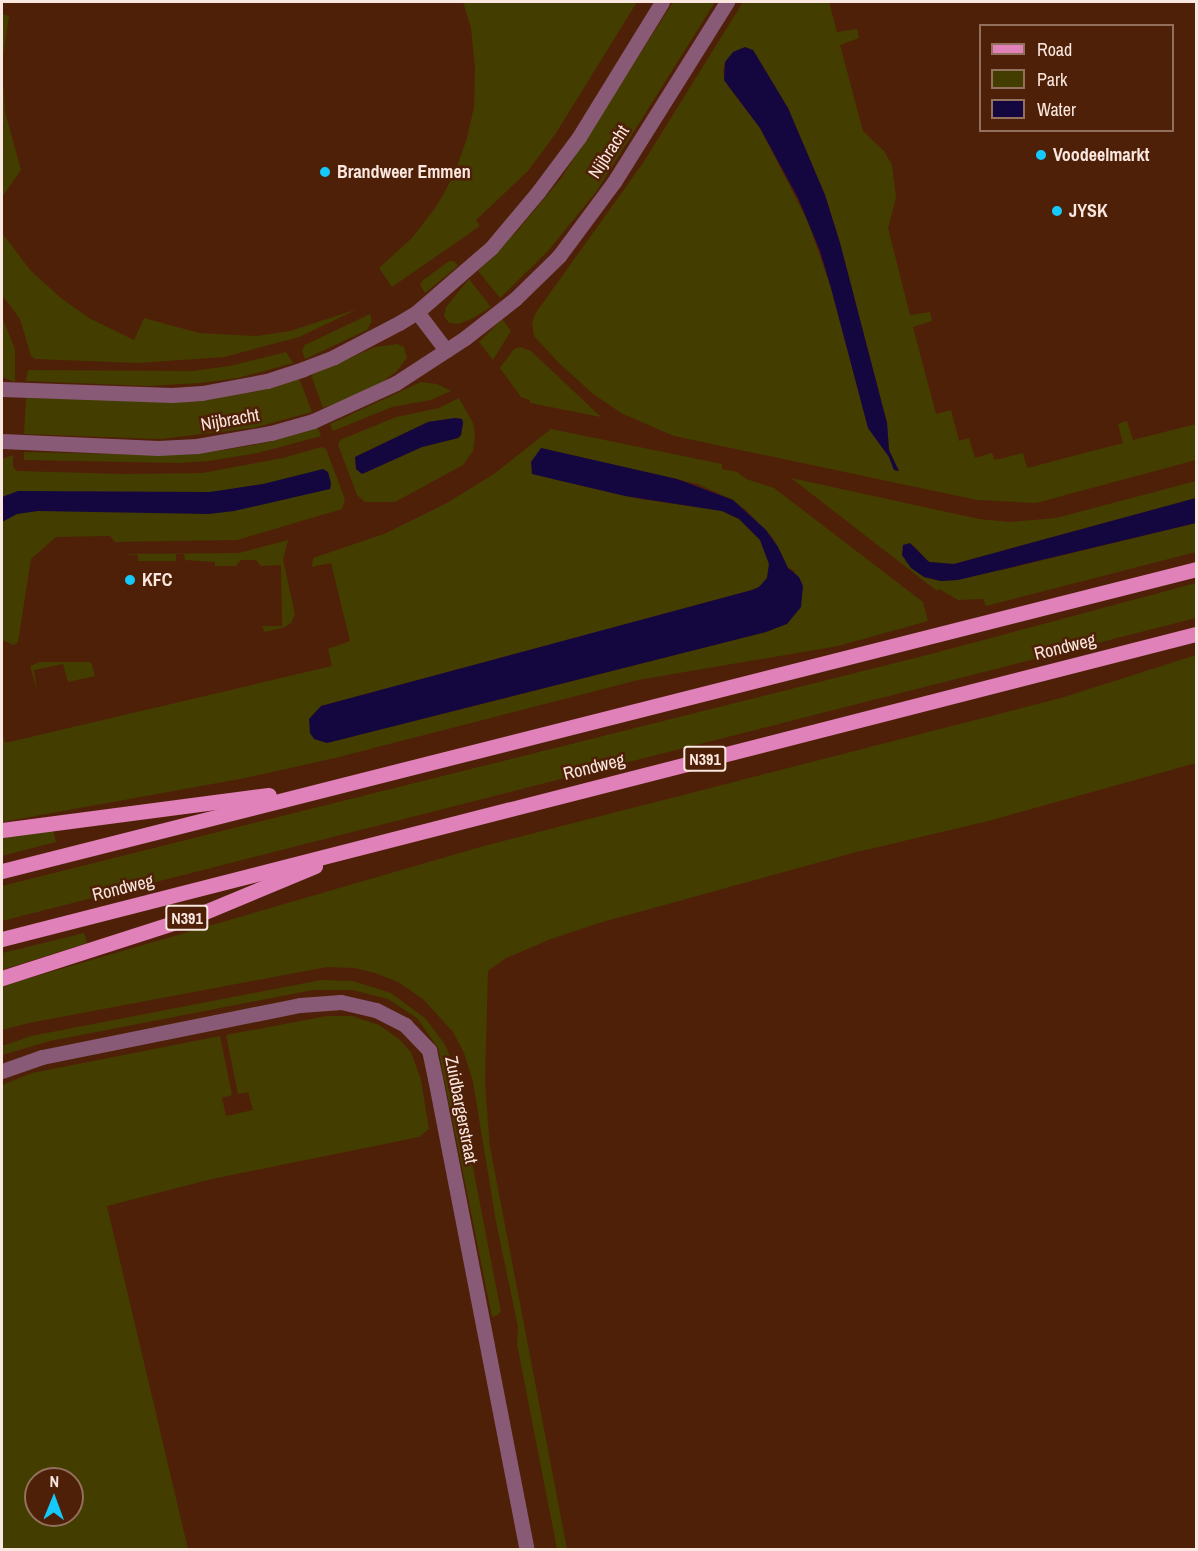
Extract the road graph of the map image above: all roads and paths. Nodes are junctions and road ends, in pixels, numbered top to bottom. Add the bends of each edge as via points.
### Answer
1 (662, 2) edge
2 (727, 2) edge
3 (417, 312) junction
4 (446, 350) junction
5 (2, 390) edge
6 (2, 441) edge
7 (1197, 569) edge
8 (1197, 634) edge
9 (336, 786) junction
10 (2, 830) edge
11 (368, 845) junction
12 (2, 872) edge
13 (2, 939) edge
14 (2, 978) edge
15 (2, 1071) edge
16 (526, 1550) edge

1 - 3 street, Nijbracht via 579,137 538,192 491,248
2 - 4 street, Nijbracht via 614,182 559,256 515,299
3 - 4 street
3 - 5 street, Nijbracht via 334,357 267,381 225,389 172,395
4 - 6 street, Nijbracht via 358,402 271,433 196,446 158,448
7 - 9 main road
8 - 11 main road, Rondweg / N391
9 - 10 main road
9 - 12 main road
11 - 13 main road, Rondweg / N391
11 - 14 main road, N391 via 195,916
15 - 16 street, Zuidbargerstraat via 42,1057 300,1005 341,1002 376,1010 405,1025 429,1050

